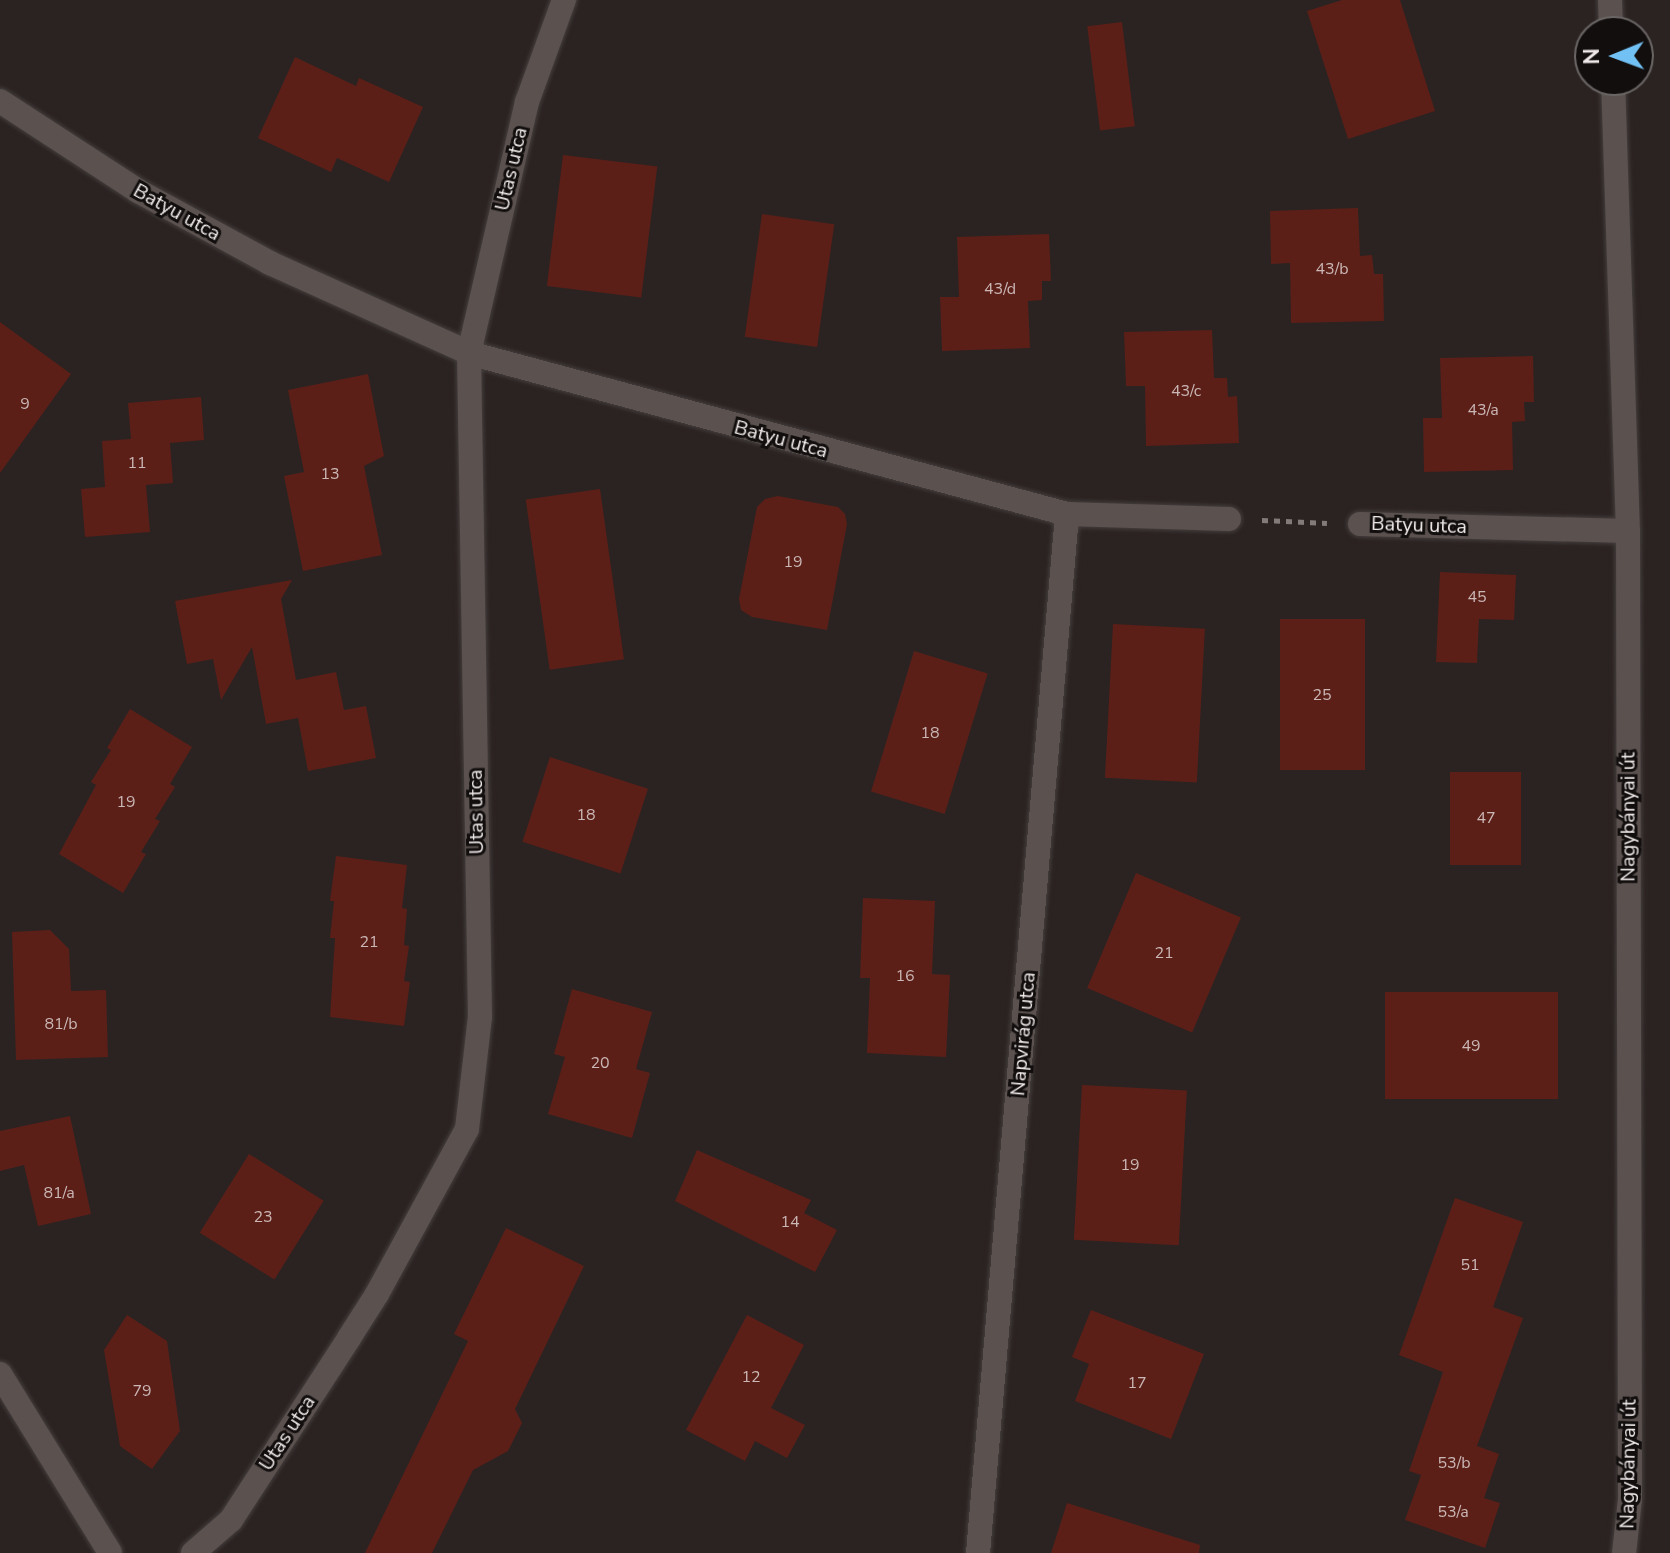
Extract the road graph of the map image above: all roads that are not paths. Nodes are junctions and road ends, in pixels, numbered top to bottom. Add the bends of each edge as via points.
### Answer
1 (564, 0) edge
2 (1614, 96) edge
3 (0, 101) edge
4 (469, 353) junction
5 (1067, 514) junction
6 (1229, 519) road end
7 (1360, 524) road end
8 (1628, 531) junction
9 (0, 1374) edge
10 (110, 1553) edge
11 (193, 1553) edge
12 (978, 1553) edge
13 (1624, 1553) edge

1 - 4 street, Utas utca via 527,102
2 - 8 street, Nagybányai út
3 - 4 street, Batyu utca via 138,191 270,263
4 - 5 street, Batyu utca
4 - 11 street, Utas utca via 480,1017 467,1129 356,1327 231,1520
5 - 6 street, Batyu utca
5 - 12 street, Napvirág utca
7 - 8 street, Batyu utca
8 - 13 street, Nagybányai út via 1630,1499
9 - 10 street

